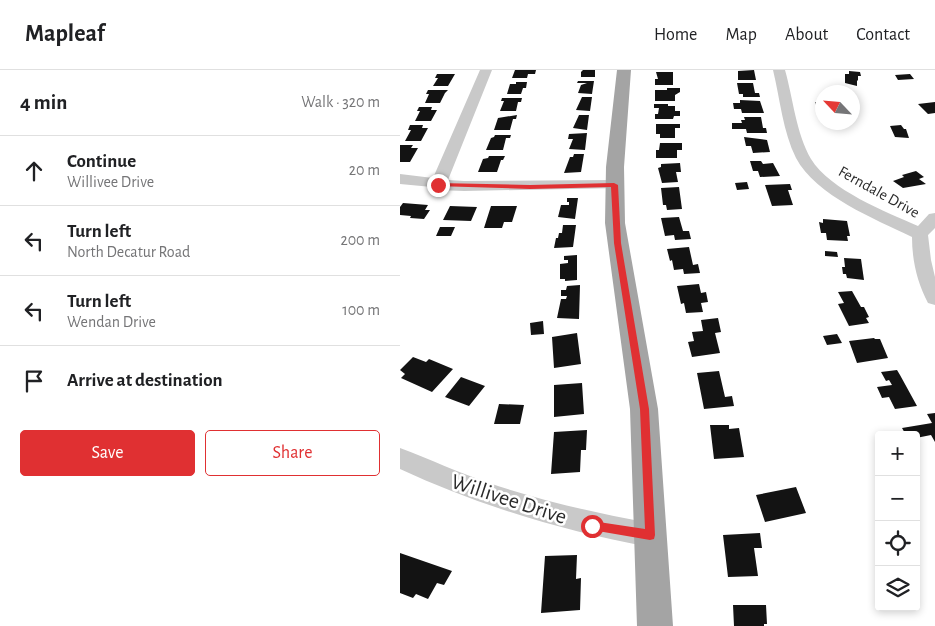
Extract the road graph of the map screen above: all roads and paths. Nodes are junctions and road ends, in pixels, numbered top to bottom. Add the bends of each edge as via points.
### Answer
1 (486, 70) edge
2 (624, 70) edge
3 (779, 70) edge
4 (400, 180) edge
5 (438, 185) junction
6 (614, 185) junction
7 (935, 218) edge
8 (920, 234) junction
9 (935, 298) edge
10 (400, 458) edge
11 (650, 535) junction
12 (655, 626) edge

1 - 5 street
2 - 6 main road
3 - 8 street, Ferndale Drive via 805,160 825,183
4 - 5 street
5 - 6 street
6 - 11 main road via 617,243 644,409
7 - 8 street
8 - 9 street via 923,273
10 - 11 street, Willivee Drive via 440,477 549,513 592,526
11 - 12 main road

